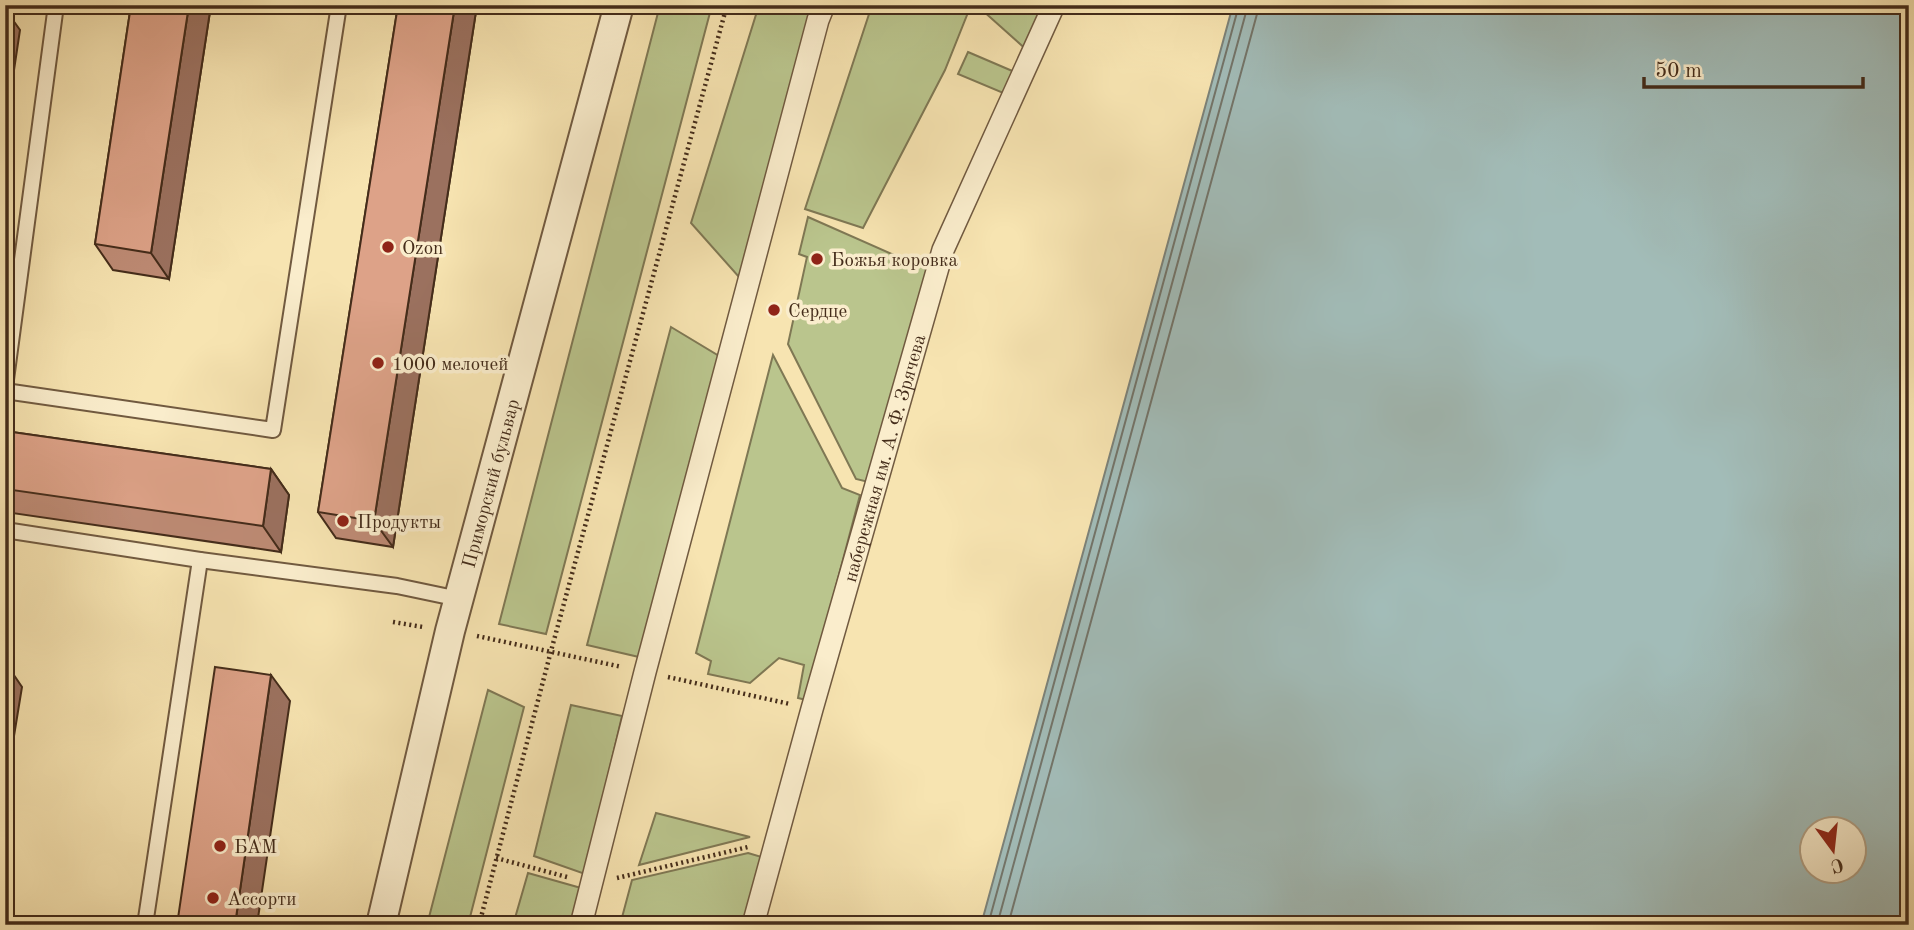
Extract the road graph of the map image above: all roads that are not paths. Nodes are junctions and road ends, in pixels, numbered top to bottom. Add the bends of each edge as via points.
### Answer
1 (56, 5) edge
2 (339, 5) edge
3 (619, 5) edge
4 (824, 5) edge
5 (1054, 5) edge
6 (5, 389) edge
7 (5, 530) edge
8 (201, 560) junction
9 (459, 599) junction
10 (145, 925) edge
11 (381, 925) edge
12 (582, 925) edge
13 (753, 925) edge

1 - 6 lane
2 - 6 lane via 273,430
3 - 9 street, Приморский бульвар
4 - 12 street
5 - 13 street, набережная им. А. Ф. Зрячева via 943,250
7 - 8 lane
8 - 9 lane via 397,586
8 - 10 lane
9 - 11 street, Приморский бульвар

